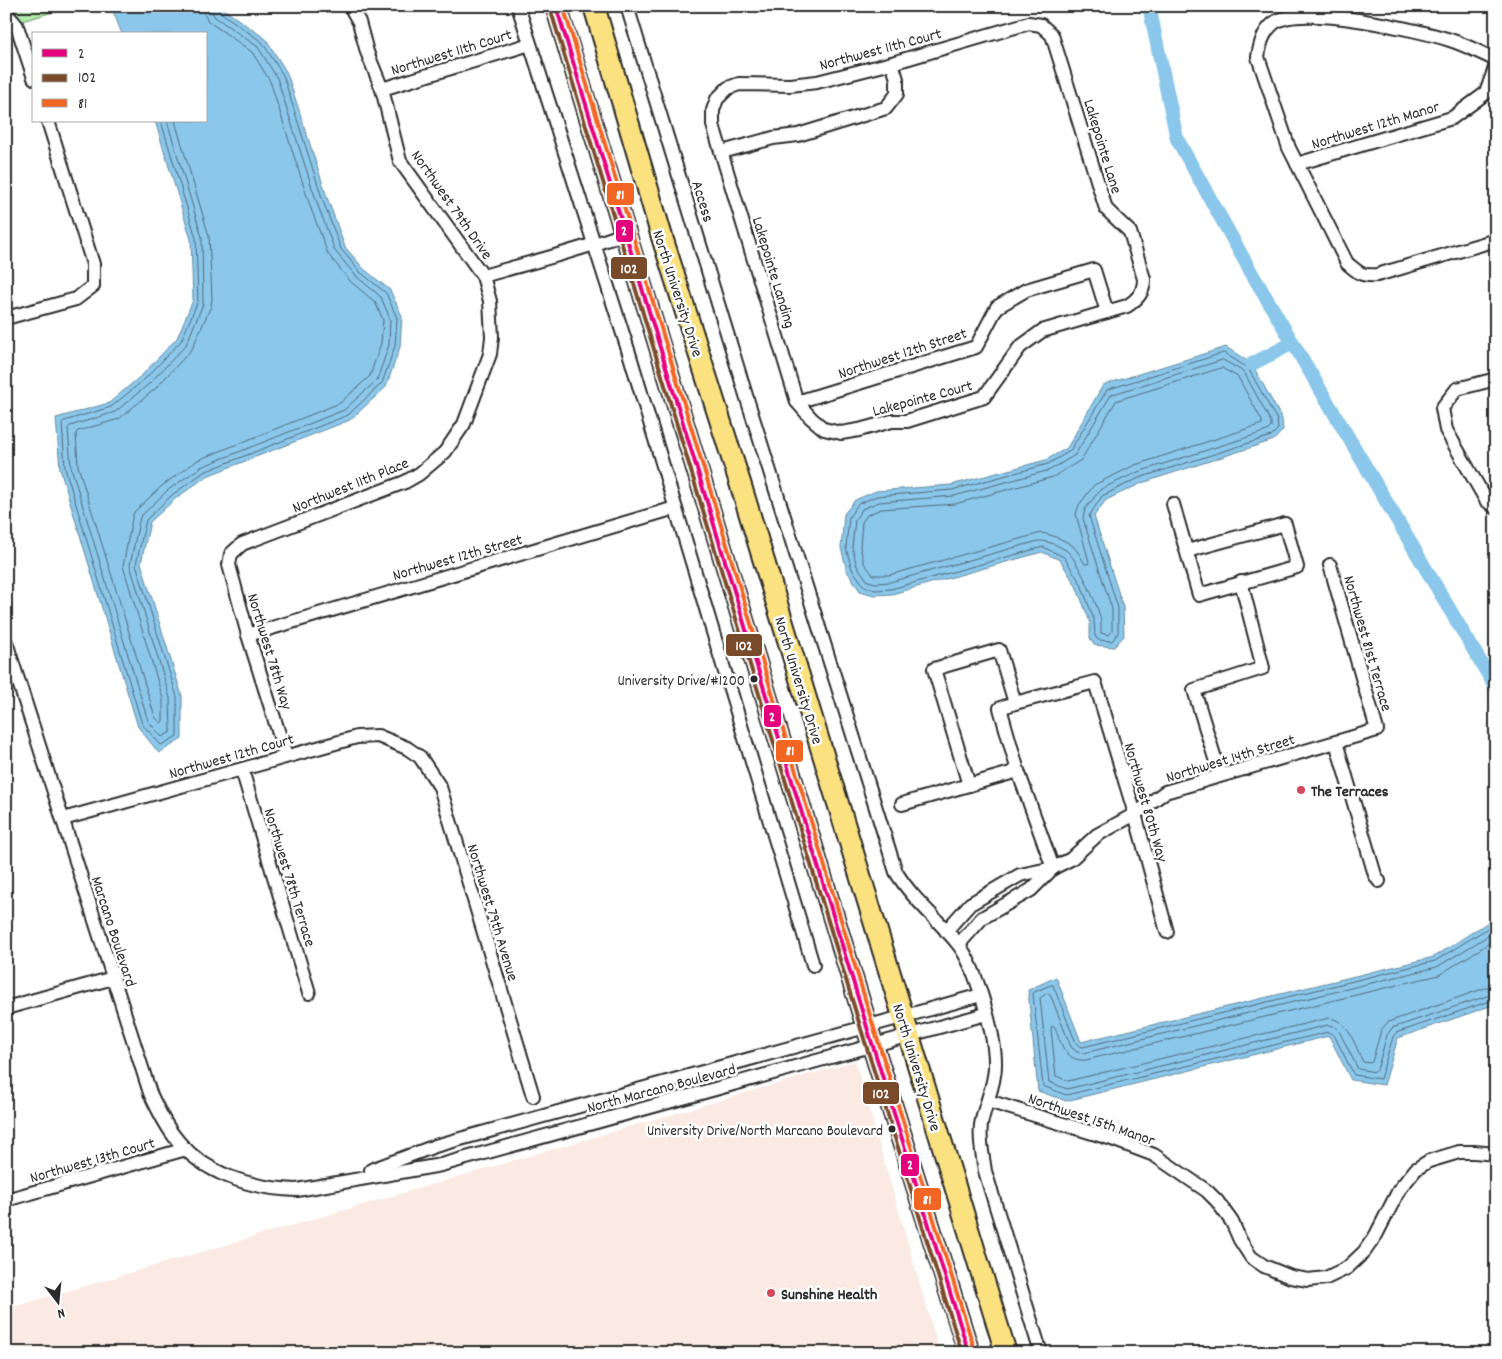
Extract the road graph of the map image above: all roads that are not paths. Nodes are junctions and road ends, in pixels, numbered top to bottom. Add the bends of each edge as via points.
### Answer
1 (350, 6) edge
2 (518, 6) edge
3 (556, 6) edge
4 (627, 6) edge
5 (594, 9) edge
6 (6, 13) edge
7 (1052, 35) joint
8 (530, 44) junction
9 (1496, 60) edge
10 (892, 63) junction
11 (1496, 66) edge
12 (32, 72) edge
13 (739, 84) joint
14 (382, 89) junction
15 (48, 122) edge
16 (722, 152) junction
17 (1296, 164) junction
18 (615, 198) junction
19 (652, 206) junction
20 (626, 233) junction
21 (1496, 240) edge
22 (594, 245) junction
23 (1138, 259) joint
24 (483, 276) junction
25 (1107, 312) junction
26 (6, 318) edge
27 (492, 336) joint
28 (1496, 378) edge
29 (797, 402) junction
30 (1173, 504) dead end
31 (675, 508) junction
32 (1496, 508) edge
33 (1187, 551) junction
34 (231, 554) joint
35 (1330, 565) dead end
36 (1241, 582) junction
37 (248, 635) junction
38 (6, 642) edge
39 (1015, 703) junction
40 (1377, 730) joint
41 (1336, 742) junction
42 (407, 748) joint
43 (286, 756) junction
44 (242, 770) junction
45 (1018, 771) junction
46 (1220, 775) junction
47 (969, 784) junction
48 (902, 804) dead end
49 (1135, 814) junction
50 (63, 819) junction
51 (1053, 868) junction
52 (1379, 881) dead end
53 (946, 931) junction
54 (1167, 932) dead end
55 (959, 944) junction
56 (813, 965) dead end
57 (113, 978) junction
58 (309, 993) dead end
59 (981, 995) junction
60 (6, 1008) edge
61 (986, 1014) junction
62 (903, 1017) junction
63 (867, 1027) junction
64 (908, 1036) junction
65 (873, 1046) junction
66 (533, 1096) dead end
67 (988, 1101) junction
68 (186, 1149) junction
69 (1496, 1154) edge
70 (343, 1180) junction
71 (252, 1185) joint
72 (6, 1200) edge
73 (970, 1351) edge
74 (1006, 1353) edge
75 (1040, 1353) edge

1 - 14 street, Northwest 79th Drive via 359,22
2 - 8 street
3 - 18 main road, North University Drive
4 - 53 street, Access via 896,872 905,887
5 - 19 main road, North University Drive
6 - 12 street via 17,26
7 - 10 street, Northwest 11th Court via 1041,25 1029,23
7 - 23 street, Lakepointe Lane via 1106,209 1130,232
8 - 14 street, Northwest 11th Court
8 - 22 street
9 - 17 street via 1452,40 1408,28 1336,17 1286,17 1274,22 1265,33 1258,57
10 - 13 street, Northwest 11th Court via 817,82
10 - 16 street via 898,94 886,108 798,135 773,138
11 - 17 street, Northwest 12th Manor via 1486,93 1452,118
13 - 16 street, Lakepointe Landing via 728,88 717,99 713,110 713,126
14 - 24 street, Northwest 79th Drive via 400,161
15 - 26 street via 93,264 93,286 76,299
16 - 29 street, Lakepointe Landing
17 - 21 street via 1347,263 1364,276
18 - 19 main road
18 - 20 main road, North University Drive
19 - 62 main road, North University Drive
20 - 22 street
20 - 63 main road, North University Drive
22 - 24 street
22 - 31 street
23 - 25 street, Lakepointe Court via 1144,279 1141,294 1127,306
24 - 27 street, Northwest 79th Drive via 490,301
25 - 29 street, Lakepointe Court via 1042,331 1020,347 984,397 907,420 841,433 824,429
25 - 29 street, Northwest 12th Street via 1094,270 1026,290 997,307 976,347
27 - 34 street, Northwest 11th Place via 490,354 464,424 445,452 432,464 405,482 242,544
28 - 32 street via 1457,389 1442,408 1446,430 1486,500
30 - 33 street
31 - 37 street, Northwest 12th Street
31 - 56 street
33 - 36 street via 1199,595
33 - 36 street via 1285,524 1297,567
34 - 37 street, Northwest 78th Way via 228,565
35 - 40 street, Northwest 81st Terrace
36 - 46 street via 1263,668 1194,690
37 - 43 street, Northwest 78th Way
38 - 50 street, Marcano Boulevard
39 - 45 street via 1000,708
39 - 47 street via 998,650 934,670
39 - 49 street, Northwest 80th Way via 1095,682
40 - 41 street, Northwest 14th Street
41 - 46 street, Northwest 14th Street
41 - 52 street
42 - 43 street, Northwest 12th Court via 378,736 358,737
42 - 66 street, Northwest 79th Avenue via 420,757 440,787
43 - 44 street, Northwest 12th Court
44 - 50 street, Northwest 12th Court
44 - 58 street, Northwest 78th Terrace
45 - 47 street
45 - 51 street
46 - 49 street, Northwest 14th Street via 1165,792
47 - 48 street
49 - 51 street, Northwest 14th Street via 1097,835 1071,859
49 - 54 street, Northwest 80th Way
50 - 57 street, Marcano Boulevard
51 - 53 street, Northwest 14th Street via 1020,875 970,904
51 - 55 street, Northwest 14th Street via 1031,890 982,918
53 - 55 street, Access
55 - 59 street, Access via 975,974
57 - 60 street
57 - 68 street, Marcano Boulevard via 150,1093 161,1117
59 - 61 street, Access
59 - 62 street, North Marcano Boulevard
61 - 64 street, North Marcano Boulevard
61 - 67 street, Access via 995,1066
62 - 63 street, North Marcano Boulevard
62 - 64 main road, North University Drive
63 - 65 main road, North University Drive
63 - 70 street, North Marcano Boulevard via 435,1146
64 - 65 street, North Marcano Boulevard
64 - 74 main road, North University Drive
65 - 70 street, North Marcano Boulevard via 441,1165
65 - 73 main road, North University Drive
67 - 69 street, Northwest 15th Manor via 1154,1155 1217,1201 1251,1257 1291,1277 1308,1280 1326,1278 1347,1268 1364,1252 1398,1190 1416,1169 1429,1161 1459,1152
67 - 75 street, Access via 981,1148 985,1171
68 - 71 street, Marcano Boulevard via 204,1164
68 - 72 street, Northwest 13th Court
70 - 71 street, North Marcano Boulevard via 296,1190

